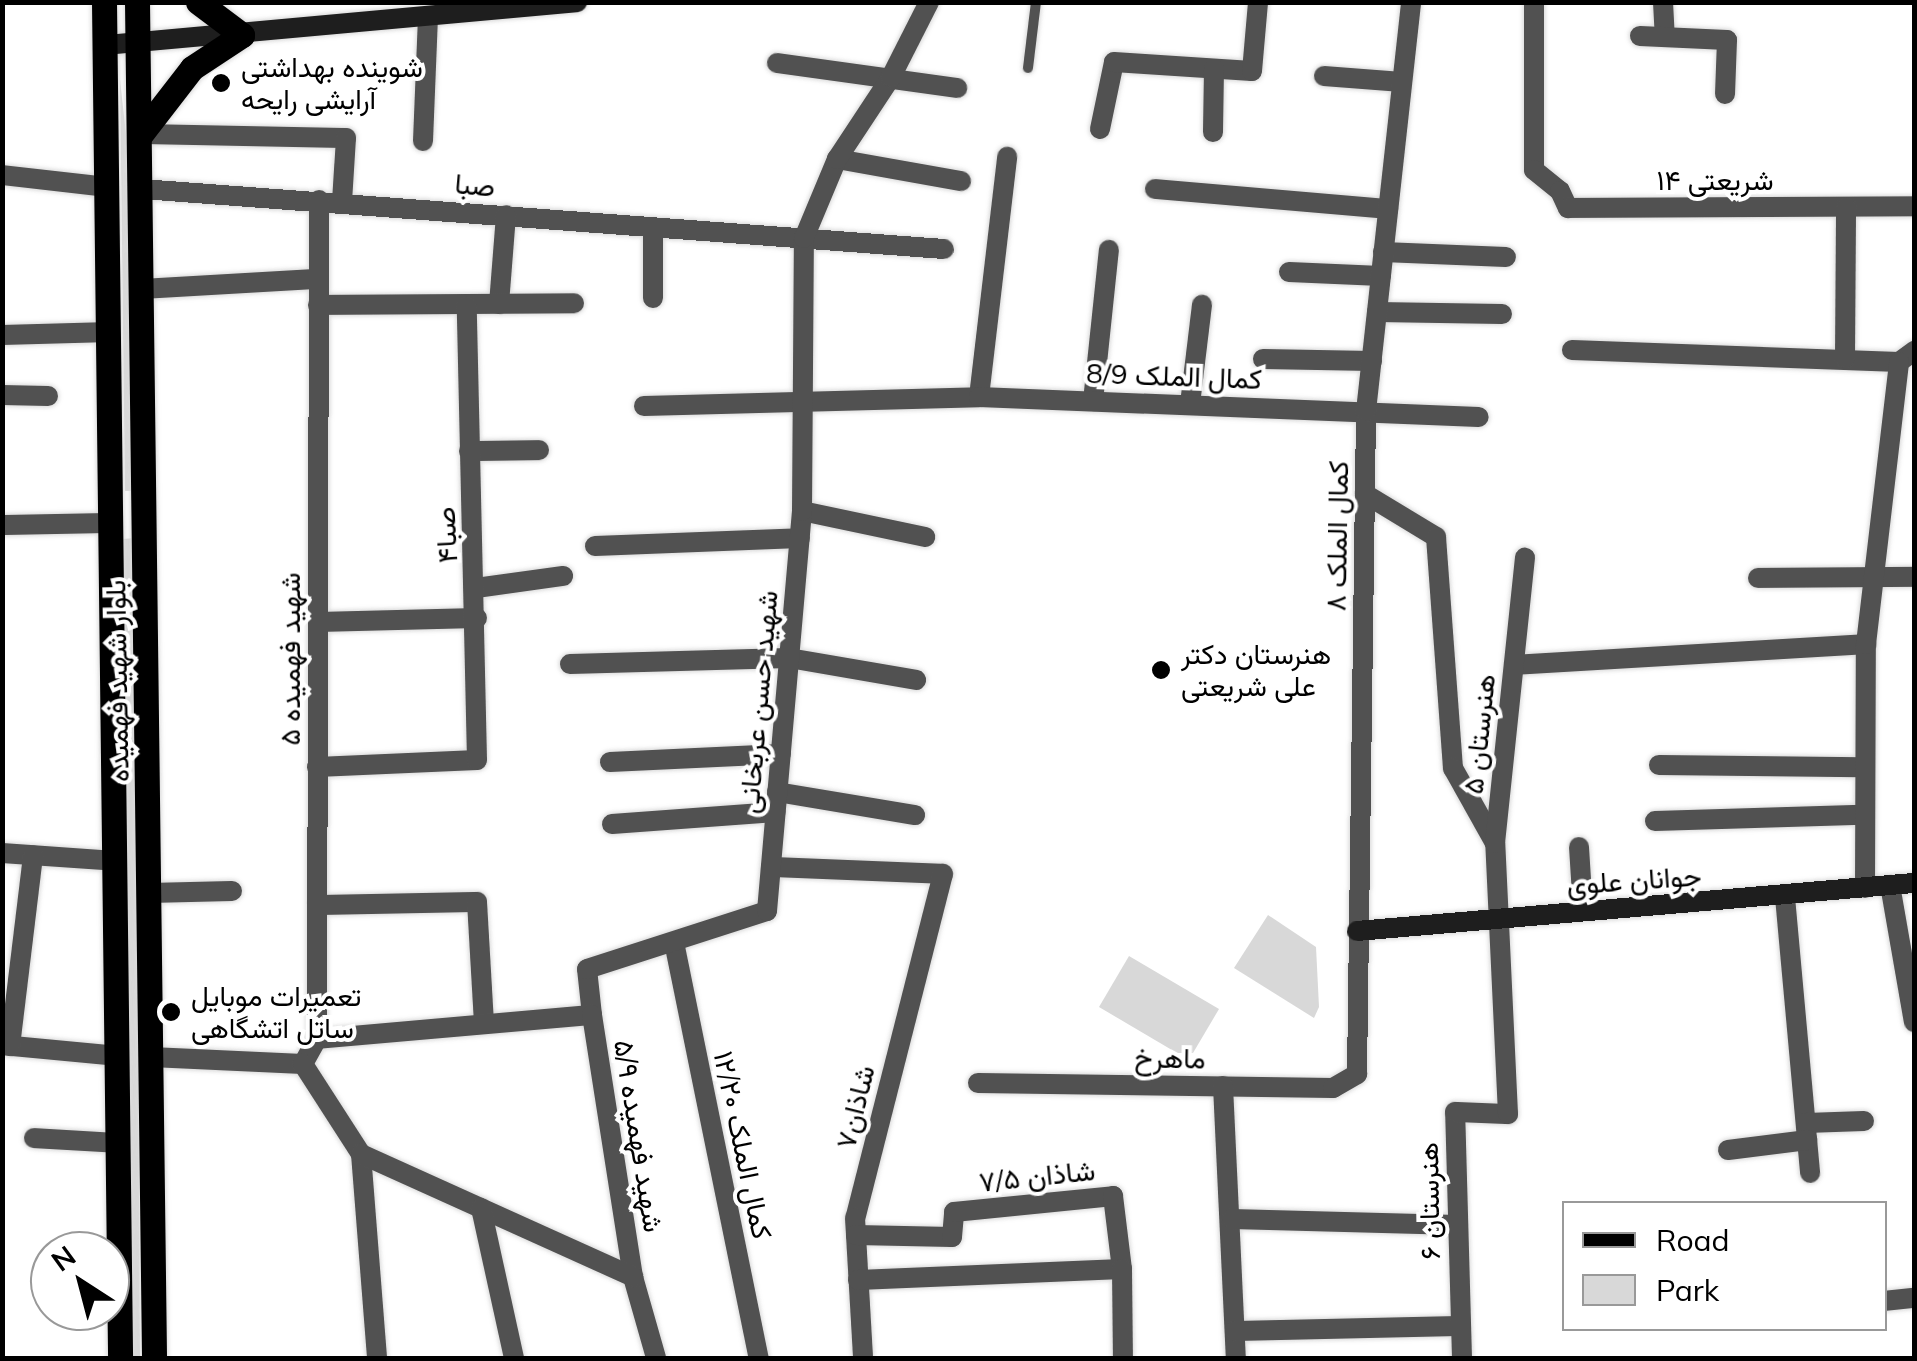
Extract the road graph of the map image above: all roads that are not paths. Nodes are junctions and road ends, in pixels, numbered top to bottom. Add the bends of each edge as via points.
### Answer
1 (92, 2) edge
2 (104, 2) edge
3 (137, 2) edge
4 (198, 2) edge
5 (577, 2) edge
6 (929, 2) edge
7 (1036, 2) edge
8 (1258, 2) edge
9 (1412, 2) edge
10 (1534, 2) edge
11 (1664, 2) edge
12 (462, 8) edge
13 (380, 12) edge
14 (428, 18) junction
15 (242, 36) junction
16 (1640, 36) dead end
17 (1665, 36) junction
18 (136, 44) junction
19 (106, 45) junction
20 (777, 63) dead end
21 (1028, 68) dead end
22 (1214, 68) junction
23 (891, 76) junction
24 (1324, 76) dead end
25 (1402, 82) junction
26 (958, 88) dead end
27 (106, 94) junction
28 (1725, 94) dead end
29 (1100, 130) dead end
30 (1213, 132) dead end
31 (141, 134) junction
32 (423, 141) dead end
33 (1008, 157) dead end
34 (837, 160) junction
35 (2, 176) edge
36 (961, 181) dead end
37 (108, 188) junction
38 (1155, 189) dead end
39 (142, 190) junction
40 (318, 200) junction
41 (342, 202) junction
42 (1914, 206) edge
43 (1846, 207) junction
44 (1388, 209) junction
45 (506, 215) junction
46 (653, 227) junction
47 (804, 238) junction
48 (944, 249) dead end
49 (1109, 250) dead end
50 (1383, 252) junction
51 (1506, 256) dead end
52 (1289, 272) dead end
53 (1381, 276) junction
54 (318, 279) junction
55 (143, 289) junction
56 (653, 298) dead end
57 (574, 303) dead end
58 (500, 304) junction
59 (318, 305) junction
60 (1202, 305) dead end
61 (467, 306) junction
62 (1377, 312) junction
63 (1502, 314) dead end
64 (110, 332) junction
65 (2, 335) edge
66 (1572, 350) dead end
67 (1907, 357) edge
68 (1845, 358) junction
69 (1263, 359) dead end
70 (1372, 360) junction
71 (2, 395) edge
72 (48, 396) dead end
73 (979, 396) junction
74 (801, 400) junction
75 (1094, 401) junction
76 (1190, 404) junction
77 (644, 406) dead end
78 (1366, 411) junction
79 (1479, 417) dead end
80 (539, 450) dead end
81 (469, 452) junction
82 (1365, 494) junction
83 (802, 511) junction
84 (110, 523) junction
85 (2, 525) edge
86 (925, 537) dead end
87 (800, 538) junction
88 (596, 546) dead end
89 (1525, 558) dead end
90 (563, 576) dead end
91 (1872, 577) junction
92 (1914, 577) edge
93 (1758, 578) dead end
94 (476, 588) junction
95 (477, 618) junction
96 (318, 622) junction
97 (1866, 644) junction
98 (789, 658) junction
99 (570, 664) dead end
100 (1514, 665) junction
101 (916, 680) dead end
102 (781, 754) junction
103 (610, 762) dead end
104 (1659, 765) dead end
105 (317, 767) junction
106 (1862, 768) junction
107 (776, 802) junction
108 (1862, 815) junction
109 (916, 816) dead end
110 (1655, 821) dead end
111 (612, 824) dead end
112 (1495, 844) junction
113 (1579, 847) dead end
114 (2, 853) edge
115 (33, 855) junction
116 (115, 860) junction
117 (771, 867) junction
118 (1914, 883) edge
119 (1890, 886) junction
120 (1865, 888) junction
121 (232, 890) dead end
122 (150, 892) junction
123 (1785, 897) junction
124 (317, 905) junction
125 (1583, 912) junction
126 (1498, 917) junction
127 (1357, 931) junction
128 (674, 942) junction
129 (592, 1014) junction
130 (1914, 1022) edge
131 (484, 1024) junction
132 (316, 1039) junction
133 (6, 1046) edge
134 (118, 1056) junction
135 (151, 1058) junction
136 (303, 1064) junction
137 (1357, 1074) joint
138 (978, 1083) dead end
139 (1223, 1086) junction
140 (1864, 1121) dead end
141 (1807, 1132) junction
142 (34, 1138) dead end
143 (118, 1142) junction
144 (1728, 1150) dead end
145 (361, 1154) junction
146 (1810, 1173) dead end
147 (482, 1208) junction
148 (1232, 1220) junction
149 (1456, 1225) junction
150 (856, 1235) junction
151 (1122, 1269) junction
152 (634, 1278) junction
153 (858, 1280) junction
154 (1914, 1298) edge
155 (1887, 1301) edge
156 (1458, 1326) junction
157 (1235, 1331) junction
158 (120, 1358) edge
159 (154, 1358) edge
160 (376, 1358) edge
161 (514, 1358) edge
162 (656, 1358) edge
163 (759, 1358) edge
164 (863, 1358) edge
165 (1123, 1358) edge
166 (1236, 1358) edge
167 (1462, 1358) edge

1 - 27 main road via 95,76
2 - 19 main road, بلوار شهید فهمیده
3 - 18 main road, بلوار شهید فهمیده
4 - 15 main road
5 - 12 street
6 - 23 street
7 - 21 lane
8 - 22 street via 1252,71
9 - 25 street, کمال الملک ۸
10 - 43 street, شریعتی ۱۴ via 1534,170 1560,191 1568,208
11 - 17 street
12 - 14 street
13 - 14 street
13 - 15 street
14 - 32 street
15 - 18 street
15 - 31 main road via 192,68
16 - 17 street
17 - 28 street via 1727,40
18 - 19 street
18 - 31 main road, بلوار شهید فهمیده
19 - 27 main road, بلوار شهید فهمیده
20 - 23 street
22 - 29 street via 1114,62
22 - 30 street
23 - 26 street
23 - 34 street
24 - 25 street
25 - 44 street, کمال الملک ۸
27 - 37 main road, بلوار شهید فهمیده
31 - 39 main road, بلوار شهید فهمیده
31 - 41 street via 346,138
33 - 73 street
34 - 36 street
34 - 47 street
35 - 37 street
37 - 64 main road, بلوار شهید فهمیده
38 - 44 street
39 - 40 street, صبا
39 - 55 main road, بلوار شهید فهمیده
40 - 41 street, صبا
40 - 54 street, شهید فهمیده ۵
41 - 45 street, صبا
42 - 43 street, شریعتی ۱۴
43 - 68 street
44 - 50 street, کمال الملک ۸
45 - 46 street, صبا
45 - 58 street
46 - 47 street, صبا
46 - 56 street
47 - 48 street, صبا
47 - 74 street, شهید حسن عربخانی
49 - 75 street
50 - 51 street
50 - 53 street, کمال الملک ۸
52 - 53 street
53 - 62 street, کمال الملک ۸
54 - 55 street
54 - 59 street, شهید فهمیده ۵
55 - 122 main road, بلوار شهید فهمیده
57 - 58 street
58 - 61 street
59 - 61 street
59 - 96 street, شهید فهمیده ۵
60 - 76 street
61 - 81 street, صبا۴
62 - 63 street
62 - 70 street, کمال الملک ۸
64 - 65 street
64 - 84 main road, بلوار شهید فهمیده
66 - 68 street
67 - 68 street
67 - 91 street
69 - 70 street
70 - 78 street, کمال الملک ۸
71 - 72 street
73 - 74 street, کمال الملک 8/9
73 - 75 street, کمال الملک 8/9
74 - 77 street, کمال الملک 8/9
74 - 83 street, شهید حسن عربخانی
75 - 76 street, کمال الملک 8/9
76 - 78 street, کمال الملک 8/9
78 - 79 street, کمال الملک 8/9
78 - 82 street, کمال الملک ۸
80 - 81 street
81 - 94 street, صبا۴
82 - 112 street via 1436,536 1453,768
82 - 127 street, کمال الملک ۸
83 - 86 street
83 - 87 street, شهید حسن عربخانی
84 - 85 street
84 - 116 main road, بلوار شهید فهمیده
87 - 88 street
87 - 98 street, شهید حسن عربخانی
89 - 100 street, هنرستان ۵
90 - 94 street
91 - 92 street
91 - 93 street
91 - 97 street
94 - 95 street, صبا۴
95 - 96 street
95 - 105 street, صبا۴ via 477,760
96 - 105 street, شهید فهمیده ۵
97 - 100 street
97 - 106 street
98 - 99 street
98 - 101 street
98 - 102 street, شهید حسن عربخانی
100 - 112 street, هنرستان ۵
102 - 103 street
102 - 107 street, شهید حسن عربخانی
104 - 106 street
105 - 124 street, شهید فهمیده ۵
106 - 108 street
107 - 109 street
107 - 111 street
107 - 117 street, شهید حسن عربخانی
108 - 110 street
108 - 120 street
112 - 126 street, هنرستان ۵
113 - 125 street
114 - 115 street
115 - 116 street
115 - 133 street
116 - 134 main road, بلوار شهید فهمیده
117 - 128 street, شهید حسن عربخانی via 767,911
117 - 150 street, شاذان۷ via 943,874
118 - 119 street, جوانان علوی
119 - 120 street, جوانان علوی
119 - 130 street
120 - 123 street, جوانان علوی
121 - 122 street
122 - 135 main road, بلوار شهید فهمیده
123 - 125 street, جوانان علوی
123 - 141 street
124 - 131 street via 477,902
124 - 132 street, شهید فهمیده ۵
125 - 126 street, جوانان علوی
126 - 127 street, جوانان علوی
126 - 149 street, هنرستان ۶ via 1508,1114 1454,1112
127 - 137 street, کمال الملک ۸
128 - 129 street via 588,970
128 - 163 street, کمال الملک ۱۲/۲۰
129 - 131 street, شهید فهمیده ۵/۹
129 - 152 street, شهید فهمیده ۵/۹
131 - 132 street, شهید فهمیده ۵/۹
132 - 136 street
133 - 134 street
134 - 143 main road, بلوار شهید فهمیده
135 - 136 street
135 - 159 main road, بلوار شهید فهمیده
136 - 145 street
137 - 139 street, ماهرخ via 1334,1088
138 - 139 street, ماهرخ
139 - 148 street
140 - 141 street
141 - 144 street
141 - 146 street
142 - 143 street
143 - 158 main road, بلوار شهید فهمیده
145 - 147 street
145 - 160 street
147 - 152 street
147 - 161 street
148 - 149 street
148 - 157 street
149 - 156 street, هنرستان ۶
150 - 151 street, شاذان ۷/۵ via 952,1237 954,1212 1114,1196
150 - 153 street, شاذان۷
151 - 153 street
151 - 165 street
152 - 162 street, شهید فهمیده ۵/۹
153 - 164 street, شاذان۷
154 - 155 street
156 - 157 street
156 - 167 street, هنرستان ۶
157 - 166 street

